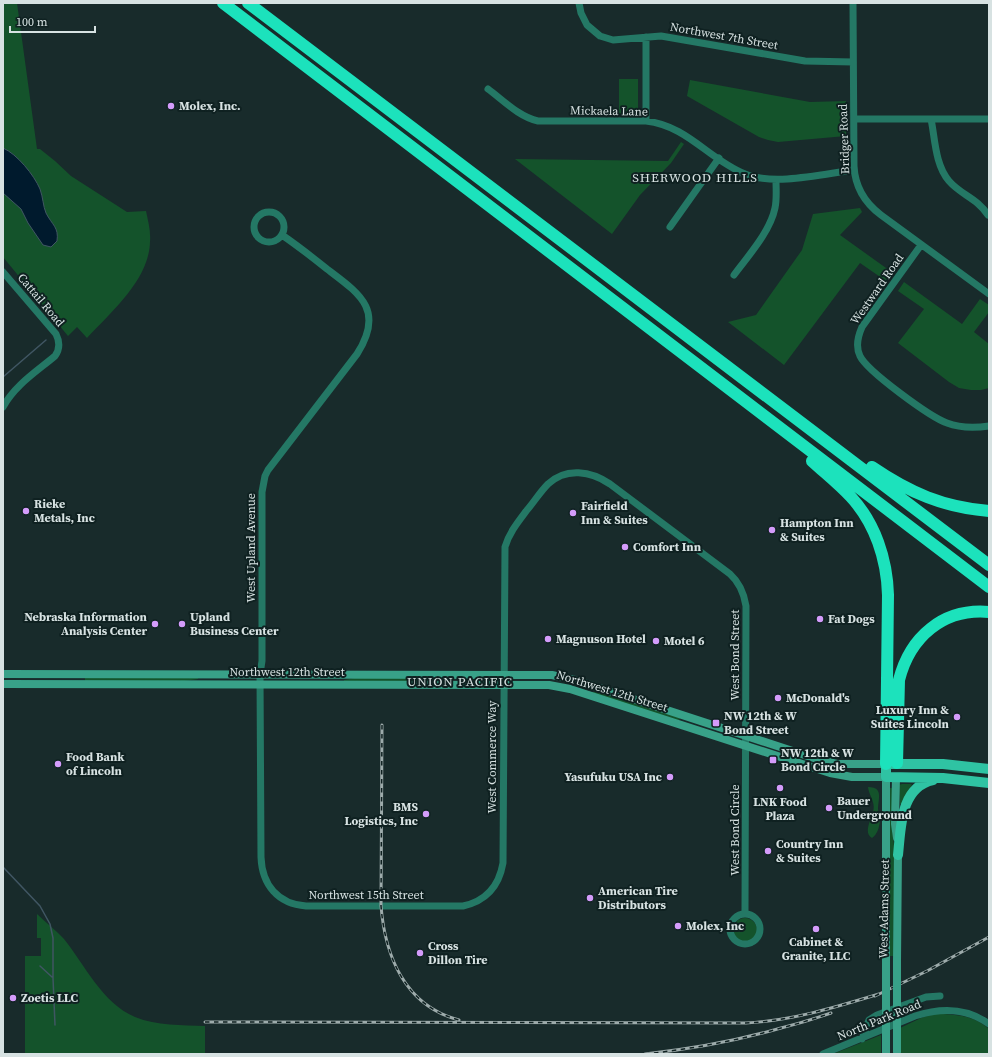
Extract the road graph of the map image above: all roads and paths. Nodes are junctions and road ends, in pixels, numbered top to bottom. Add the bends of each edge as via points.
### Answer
1 (223, 3) edge
2 (248, 3) edge
3 (580, 3) edge
4 (853, 3) edge
5 (646, 37) junction
6 (853, 62) junction
7 (488, 89) dead end
8 (854, 119) junction
9 (931, 119) junction
10 (989, 119) edge
11 (646, 121) junction
12 (719, 158) junction
13 (854, 170) junction
14 (776, 180) junction
15 (988, 215) edge
16 (670, 227) dead end
17 (282, 235) junction
18 (921, 245) junction
19 (3, 272) edge
20 (734, 275) dead end
21 (989, 294) edge
22 (752, 386) junction
23 (744, 400) junction
24 (3, 407) edge
25 (989, 426) edge
26 (564, 474) joint
27 (989, 511) edge
28 (989, 565) edge
29 (989, 587) edge
30 (989, 612) edge
31 (3, 674) edge
32 (260, 674) junction
33 (504, 674) junction
34 (3, 684) edge
35 (260, 684) junction
36 (504, 684) junction
37 (746, 736) junction
38 (746, 747) junction
39 (891, 764) junction
40 (989, 769) edge
41 (891, 777) junction
42 (943, 778) junction
43 (989, 783) edge
44 (898, 855) junction
45 (269, 886) joint
46 (469, 904) joint
47 (745, 913) junction
48 (940, 996) dead end
49 (989, 1024) edge
50 (862, 1039) junction
51 (897, 1053) edge
52 (823, 1054) edge
53 (886, 1054) edge

1 - 23 highway
2 - 22 highway
3 - 5 street, Northwest 7th Street via 584,20 593,31 606,39
4 - 6 street, Bridger Road
5 - 6 street, Northwest 7th Street via 661,36 805,61
5 - 11 street
6 - 8 street, Bridger Road
7 - 11 street, Mickaela Lane via 526,117 538,121
8 - 9 street
8 - 13 street, Bridger Road
9 - 10 street
9 - 15 street via 938,160 946,177 982,206
11 - 12 street, Mickaela Lane via 663,124 682,132
12 - 14 street, Mickaela Lane via 745,174
12 - 16 street
13 - 14 street, Mickaela Lane
13 - 18 street, Bridger Road via 859,189 868,204
14 - 20 street via 773,217 766,231
17 - 17 street via 284,226 277,214 263,213 256,220 254,230 264,242 274,242
17 - 32 street, West Upland Avenue via 357,292 366,307 369,324 366,339 357,354 265,476 262,492
18 - 21 street, Bridger Road
18 - 25 street, Westward Road via 862,327 858,337 859,355 868,367 928,414 957,426
19 - 24 street, Cattail Road via 56,334 59,343 55,356 18,386
22 - 27 highway via 902,486 946,504
22 - 28 highway
23 - 29 highway
23 - 39 highway via 852,498 876,536 888,580
26 - 33 street, West Commerce Way via 552,481 542,492 510,533 505,547
26 - 37 street, West Bond Street via 587,473 602,478 737,581 746,606
30 - 39 highway via 964,613 941,621 924,634 910,652 898,680
31 - 32 main road, Northwest 12th Street
32 - 33 main road, Northwest 12th Street
32 - 35 street, West Upland Avenue
33 - 36 street, West Commerce Way
33 - 37 main road, Northwest 12th Street via 560,676
34 - 35 main road, Northwest 12th Street
35 - 36 main road, Northwest 12th Street
35 - 45 street, West Upland Avenue via 261,863
36 - 38 main road, Northwest 12th Street via 542,684 564,688
36 - 46 street, West Commerce Way via 503,863 498,880 490,892
37 - 38 street, West Bond Street
37 - 39 main road, Northwest 12th Street via 828,762
38 - 41 main road, Northwest 12th Street via 830,774
38 - 47 street, West Bond Circle
39 - 40 main road, Northwest 12th Street via 958,765
39 - 41 main road, West Adams Street
41 - 42 main road, Northwest 12th Street
41 - 44 main road, West Adams Street
41 - 53 main road, West Adams Street, bridge
42 - 43 main road, Northwest 12th Street
42 - 44 main road via 919,785 909,797
44 - 51 main road, West Adams Street, bridge
45 - 46 street, Northwest 15th Street via 281,898 301,906
47 - 47 street via 736,916 730,924 730,929 736,942 746,944 756,940 761,931 759,921
48 - 50 street via 926,997 878,1015 870,1020
49 - 50 street, North Park Road via 978,1017 961,1012 934,1011 915,1016
50 - 52 street, North Park Road

